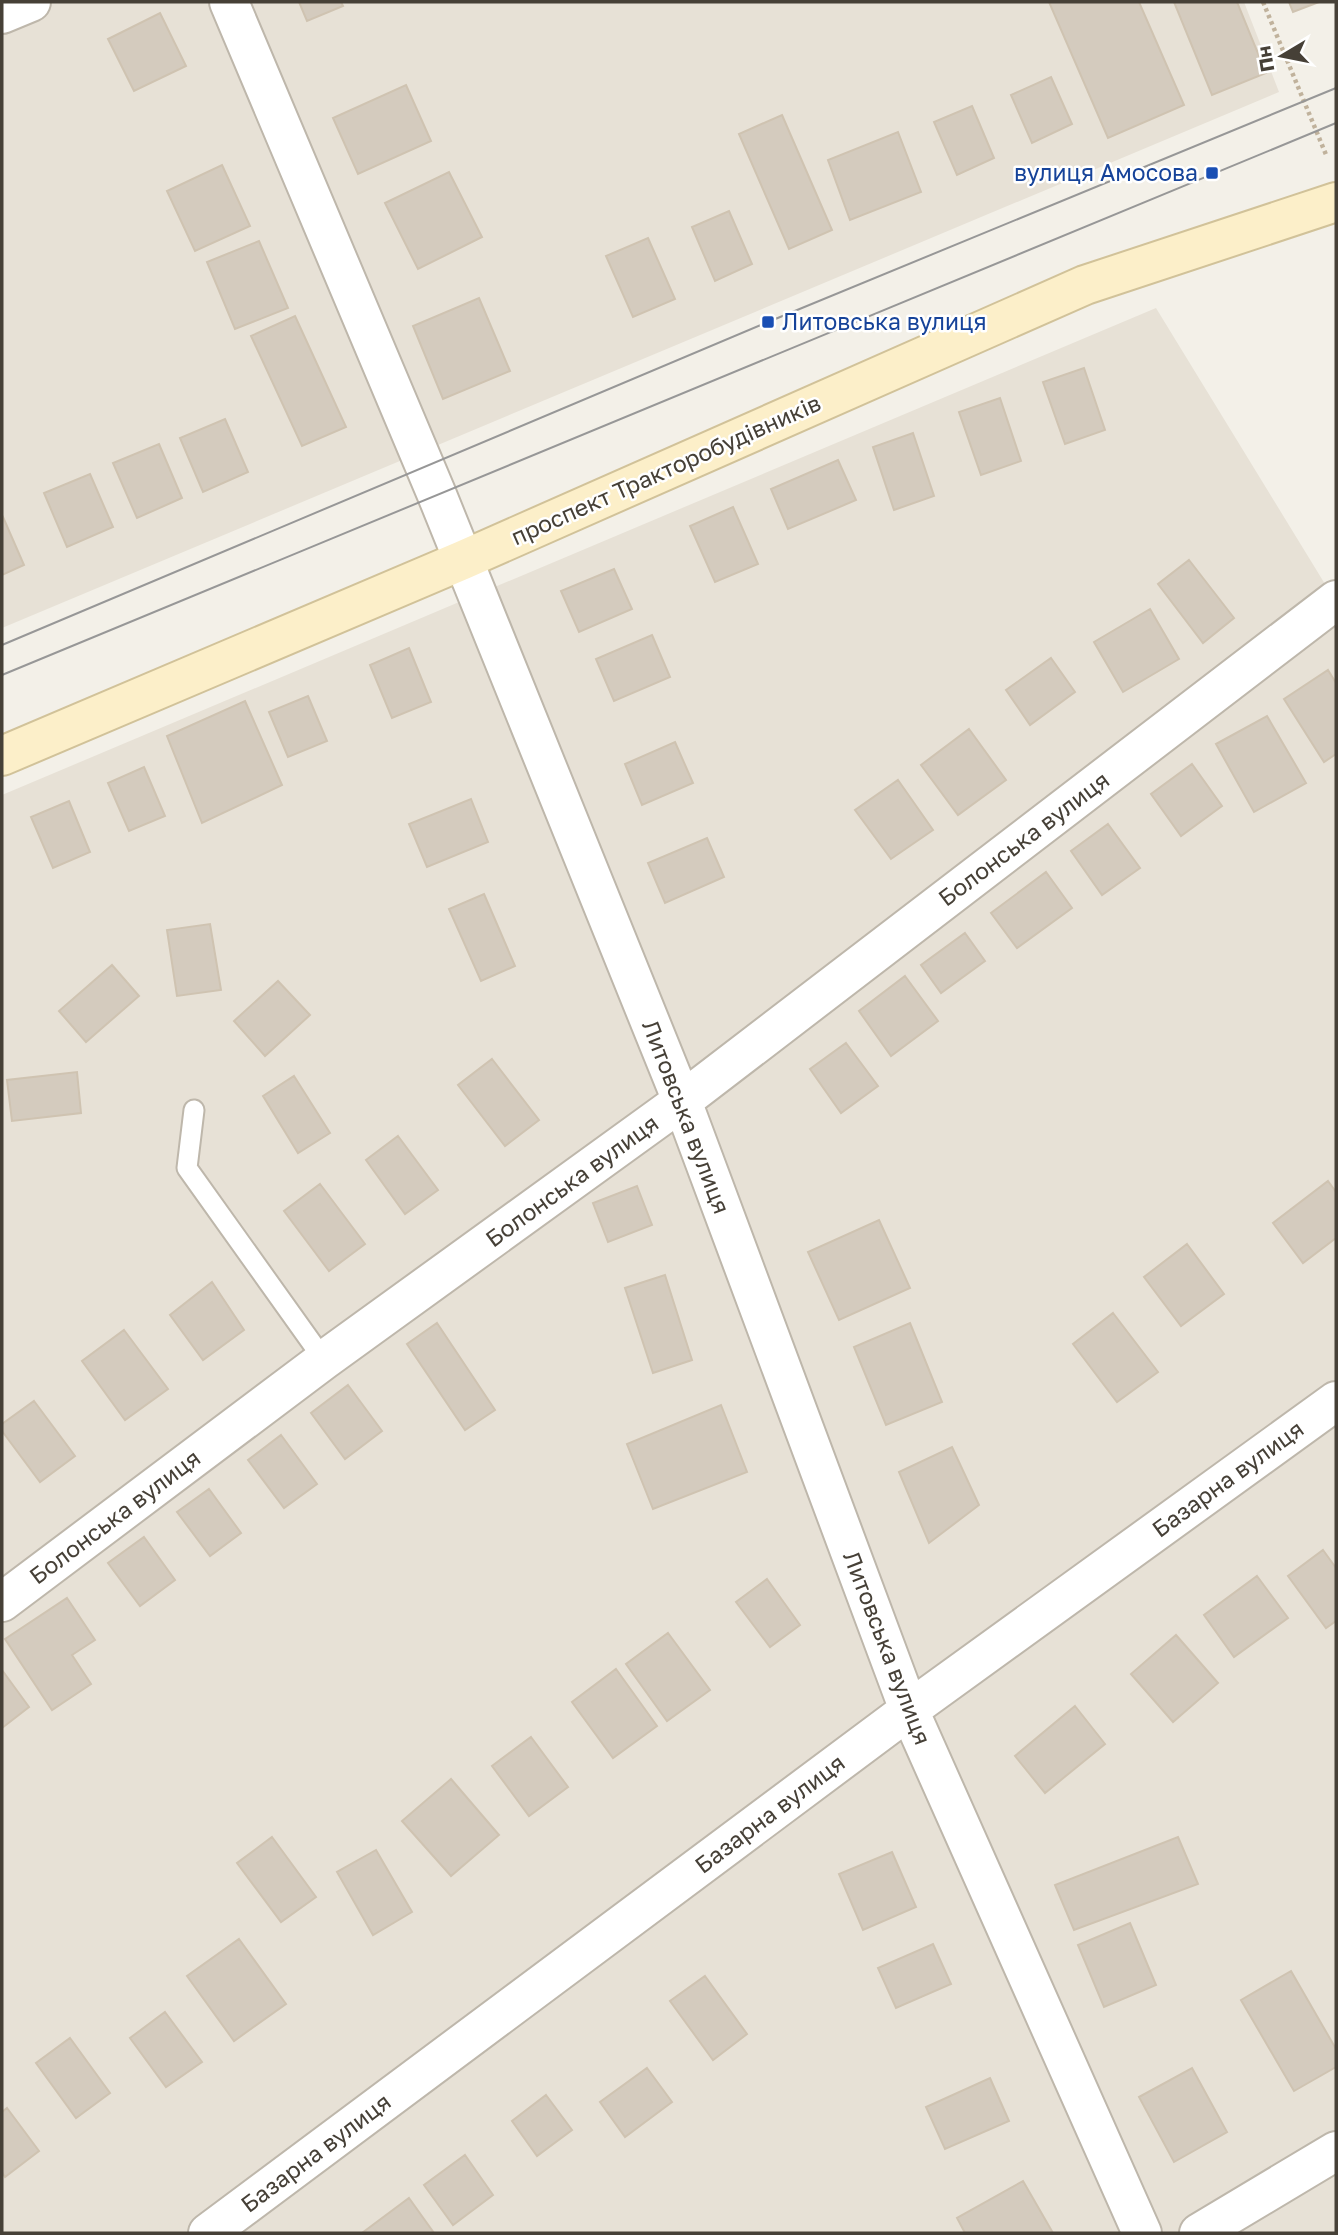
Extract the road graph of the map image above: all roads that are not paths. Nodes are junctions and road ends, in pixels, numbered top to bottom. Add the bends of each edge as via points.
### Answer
1 (31, 2) edge
2 (229, 2) edge
3 (2, 14) edge
4 (1336, 202) edge
5 (463, 560) junction
6 (1336, 600) edge
7 (2, 757) edge
8 (682, 1101) junction
9 (194, 1110) dead end
10 (324, 1360) junction
11 (1336, 1401) edge
12 (2, 1602) edge
13 (909, 1710) junction
14 (1336, 2151) edge
15 (208, 2233) edge
16 (1142, 2233) edge
17 (1199, 2233) edge

1 - 3 street
2 - 5 street, Литовська вулиця
4 - 5 main road, проспект Тракторобудівників via 1085,285
5 - 7 main road, проспект Тракторобудівників
5 - 8 street, Литовська вулиця
6 - 8 street, Болонська вулиця
8 - 10 street, Болонська вулиця
8 - 13 street, Литовська вулиця
9 - 10 lane via 187,1168
10 - 12 street, Болонська вулиця
11 - 13 street, Базарна вулиця
13 - 15 street, Базарна вулиця
13 - 16 street, Литовська вулиця
14 - 17 street

